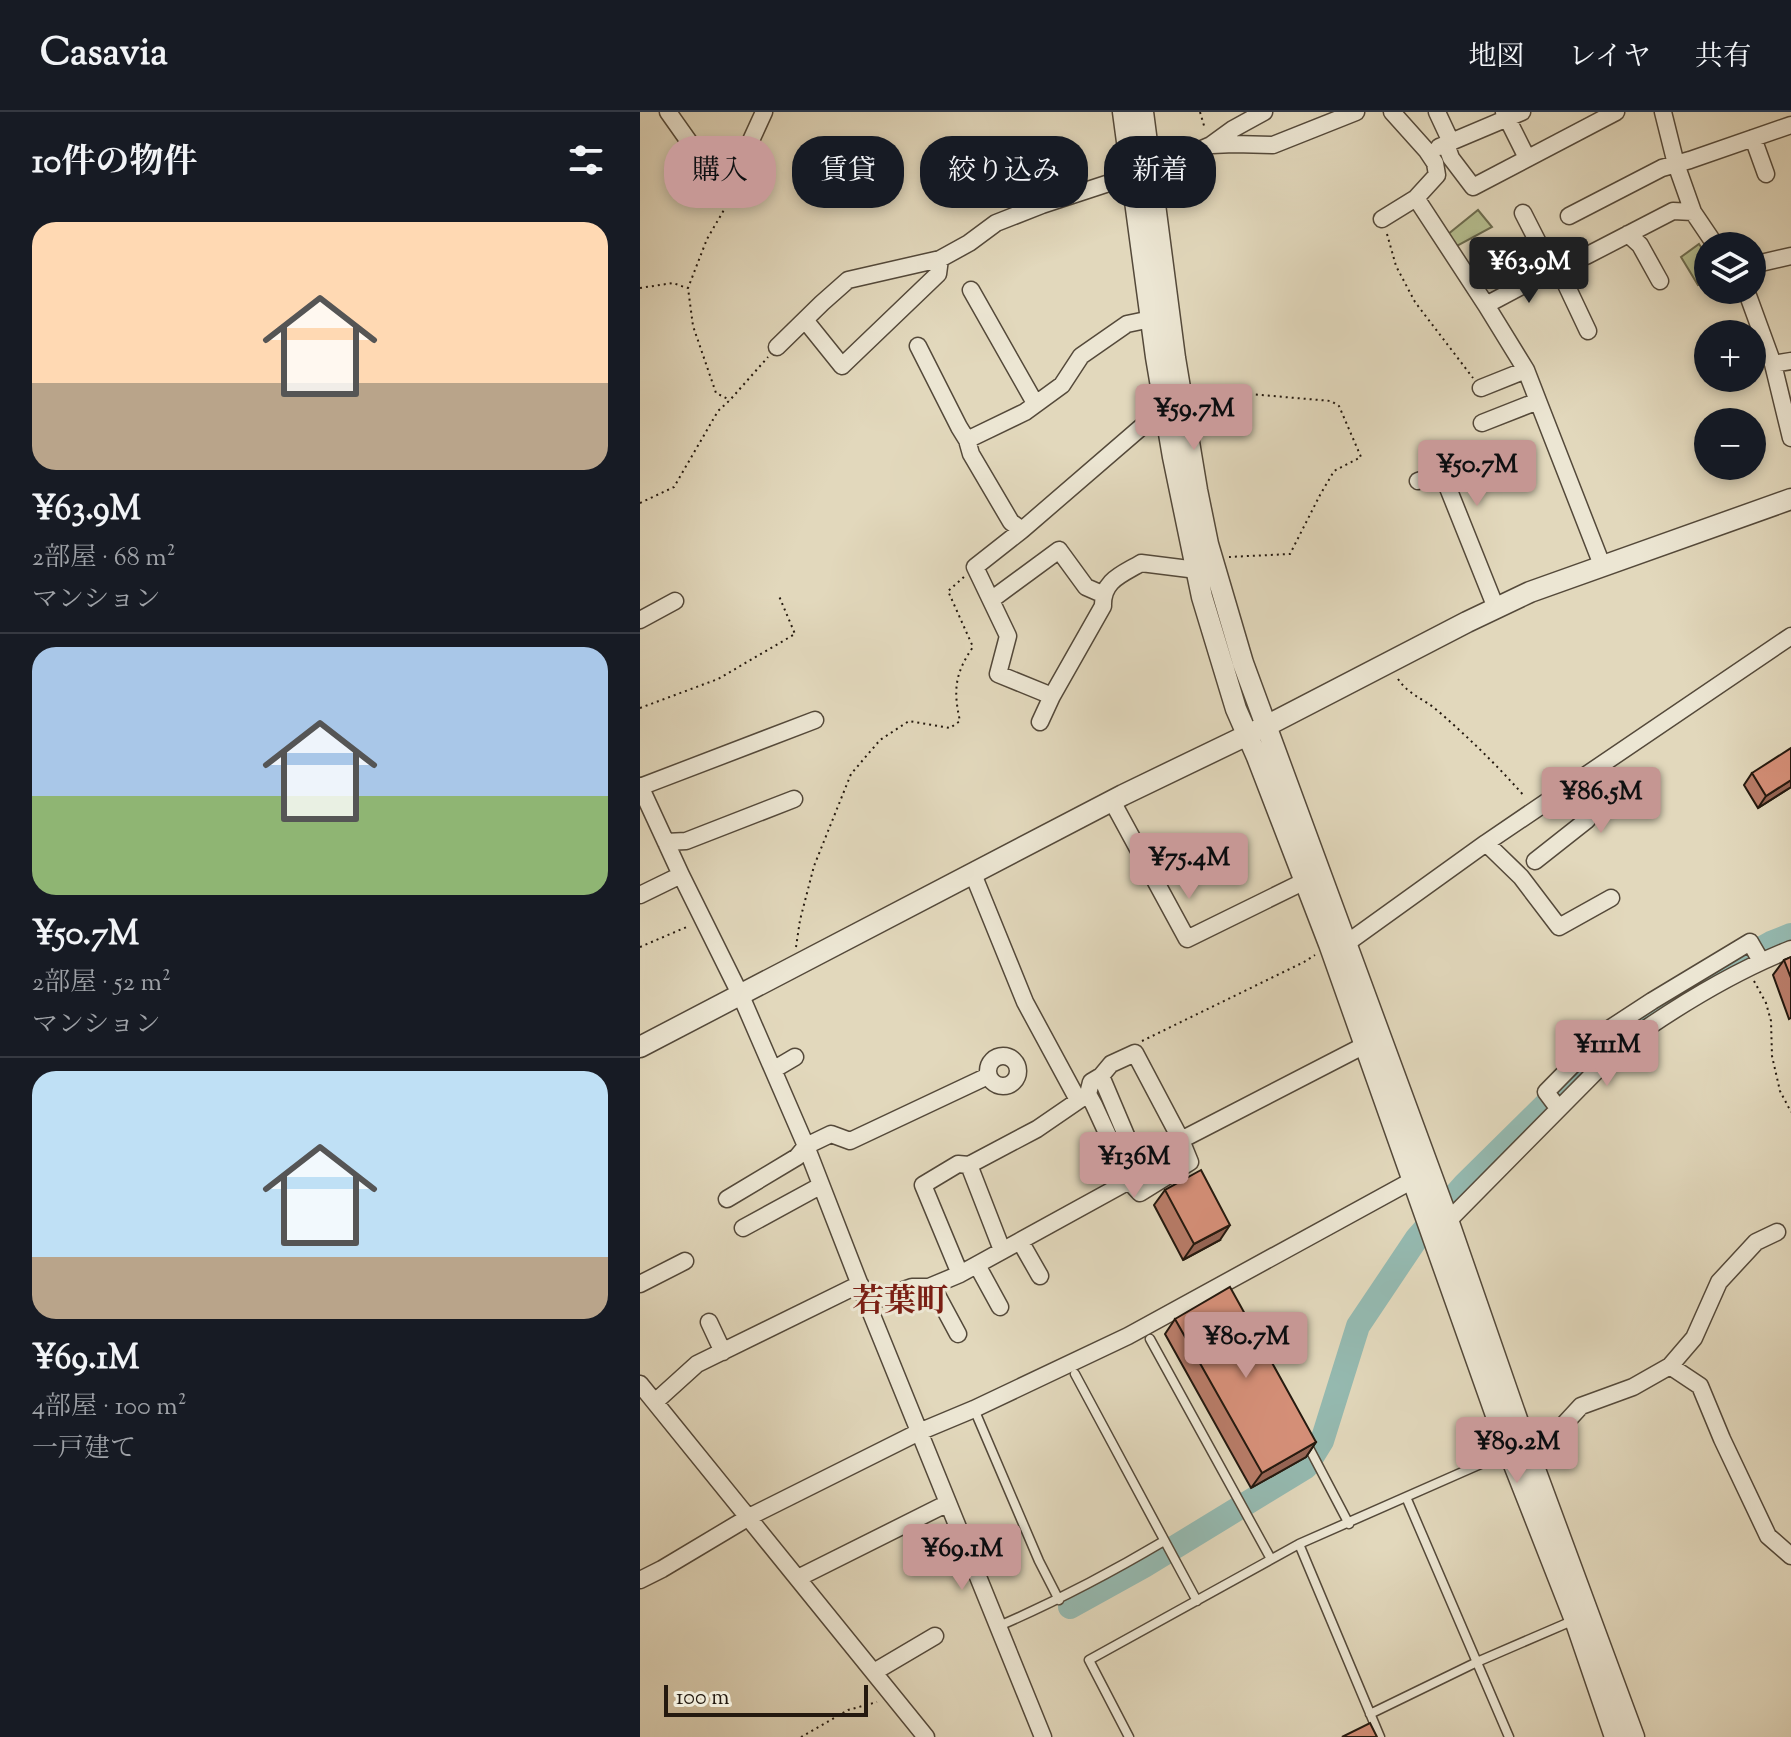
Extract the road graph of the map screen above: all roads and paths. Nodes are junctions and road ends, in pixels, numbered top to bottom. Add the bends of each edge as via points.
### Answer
1 (668, 112) edge
2 (764, 112) edge
3 (1123, 112) edge
4 (1143, 112) edge
5 (1200, 112) edge
6 (1264, 112) edge
7 (1356, 112) edge
8 (1392, 112) edge
9 (1437, 112) edge
10 (1616, 112) edge
11 (1663, 112) edge
12 (1511, 114) edge
13 (1791, 125) edge
14 (685, 136) edge
15 (753, 136) edge
16 (1126, 136) edge
17 (1146, 136) edge
18 (1208, 136) edge
19 (1753, 138) junction
20 (1216, 141) edge
21 (1448, 143) junction
22 (1216, 145) edge
23 (1427, 151) junction
24 (1527, 158) junction
25 (1676, 164) junction
26 (1766, 174) dead end
27 (1104, 185) edge
28 (1416, 198) junction
29 (725, 208) edge
30 (1135, 208) edge
31 (1156, 208) edge
32 (1693, 212) junction
33 (1523, 213) dead end
34 (1569, 216) dead end
35 (1382, 219) joint
36 (1707, 232) edge
37 (1628, 234) junction
38 (1586, 256) dead end
39 (1791, 256) edge
40 (940, 259) junction
41 (1766, 262) edge
42 (1552, 270) junction
43 (1660, 281) dead end
44 (640, 288) edge
45 (688, 288) junction
46 (971, 290) dead end
47 (1752, 304) edge
48 (1486, 305) junction
49 (1151, 319) junction
50 (809, 325) dead end
51 (1588, 331) dead end
52 (918, 346) dead end
53 (777, 347) joint
54 (1791, 361) edge
55 (1773, 364) junction
56 (1526, 370) junction
57 (1180, 386) junction
58 (1481, 388) joint
59 (730, 400) junction
60 (1538, 401) junction
61 (1035, 403) junction
62 (1166, 415) junction
63 (1482, 423) dead end
64 (1791, 438) edge
65 (967, 440) junction
66 (1418, 481) dead end
67 (1791, 499) edge
68 (640, 503) edge
69 (1022, 530) junction
70 (1205, 564) junction
71 (1602, 565) junction
72 (975, 567) junction
73 (1102, 594) junction
74 (779, 596) dead end
75 (991, 600) junction
76 (675, 601) dead end
77 (1496, 608) junction
78 (640, 620) edge
79 (1791, 636) edge
80 (1394, 673) dead end
81 (1052, 696) junction
82 (640, 708) edge
83 (815, 720) dead end
84 (1040, 722) dead end
85 (1268, 725) junction
86 (1248, 734) junction
87 (640, 786) edge
88 (1562, 791) junction
89 (794, 799) dead end
90 (1112, 801) junction
91 (1536, 809) junction
92 (647, 821) edge
93 (666, 842) junction
94 (1486, 843) junction
95 (1535, 861) dead end
96 (973, 874) junction
97 (681, 875) junction
98 (1305, 881) junction
99 (640, 895) edge
100 (1611, 898) dead end
101 (705, 919) junction
102 (1347, 943) junction
103 (640, 947) edge
104 (1791, 949) edge
105 (1321, 952) dead end
106 (1756, 963) junction
107 (793, 968) junction
108 (1705, 980) junction
109 (741, 996) junction
110 (1642, 1007) junction
111 (1654, 1022) junction
112 (1136, 1044) dead end
113 (1365, 1045) junction
114 (640, 1047) edge
115 (1586, 1052) junction
116 (795, 1057) dead end
117 (1600, 1065) junction
118 (773, 1070) junction
119 (988, 1076) dead end
120 (1101, 1076) junction
121 (1083, 1097) junction
122 (1557, 1108) junction
123 (1791, 1112) edge
124 (1181, 1140) junction
125 (806, 1146) junction
126 (969, 1165) junction
127 (1413, 1180) junction
128 (1129, 1181) junction
129 (820, 1186) junction
130 (727, 1199) dead end
131 (1437, 1219) junction
132 (743, 1228) dead end
133 (1777, 1232) dead end
134 (1020, 1241) junction
135 (1002, 1250) junction
136 (685, 1261) dead end
137 (977, 1265) junction
138 (960, 1274) junction
139 (1040, 1276) dead end
140 (640, 1284) edge
141 (860, 1284) junction
142 (929, 1287) junction
143 (867, 1303) junction
144 (1000, 1307) dead end
145 (709, 1322) dead end
146 (958, 1334) dead end
147 (1150, 1339) dead end
148 (723, 1352) junction
149 (1670, 1366) junction
150 (1075, 1374) dead end
151 (640, 1384) edge
152 (655, 1402) junction
153 (974, 1409) junction
154 (919, 1432) junction
155 (1301, 1434) edge
156 (1517, 1448) junction
157 (1406, 1497) junction
158 (948, 1503) junction
159 (749, 1517) junction
160 (1349, 1524) junction
161 (1165, 1541) junction
162 (1299, 1544) junction
163 (1791, 1556) edge
164 (1271, 1559) junction
165 (798, 1578) junction
166 (640, 1580) edge
167 (1059, 1600) junction
168 (1197, 1601) junction
169 (1575, 1620) junction
170 (998, 1627) junction
171 (935, 1636) dead end
172 (1477, 1662) junction
173 (874, 1672) junction
174 (894, 1697) junction
175 (1370, 1714) junction
176 (801, 1737) edge
177 (926, 1737) edge
178 (1043, 1737) edge
179 (1129, 1737) edge
180 (1380, 1737) edge
181 (1509, 1737) edge
182 (1615, 1737) edge
183 (1634, 1737) edge

1 - 14 street
2 - 15 street
3 - 16 street
4 - 17 street
5 - 18 path
6 - 20 street
7 - 22 street via 1273,145
8 - 23 street
9 - 21 street
10 - 24 street
11 - 25 street
12 - 21 street
12 - 24 street
13 - 19 street
19 - 25 street
19 - 26 street
21 - 23 street
21 - 24 street via 1451,158 1473,187
23 - 28 street via 1437,175
25 - 32 street
25 - 34 street
27 - 40 street via 996,223
28 - 35 street
28 - 48 street
29 - 45 path
30 - 49 street
31 - 57 street
32 - 36 street
32 - 37 street via 1673,211
33 - 42 street
35 - 58 path via 1396,266 1415,302
37 - 38 street
37 - 43 street
39 - 41 street
40 - 50 street via 938,274 842,366
40 - 53 street via 848,280
42 - 48 street
42 - 51 street via 1562,276
44 - 45 path via 673,283
45 - 59 path via 693,326 716,393
46 - 61 street
47 - 55 street
48 - 56 street
49 - 61 street via 1127,324 1081,356 1062,385
49 - 62 street
52 - 65 street
53 - 59 path
54 - 55 street
55 - 64 street
56 - 58 street
56 - 60 street
57 - 70 street
57 - 70 path via 1331,401 1339,406 1361,457 1334,471 1290,554
59 - 68 path via 718,411 674,487
60 - 63 street
60 - 71 street
61 - 65 street
62 - 69 street via 1153,417
62 - 70 street
65 - 69 street via 1011,522
66 - 77 street via 1442,473
67 - 71 street
69 - 72 street
70 - 73 street via 1141,563 1109,583
70 - 85 street
70 - 86 street via 1202,597
71 - 77 street
72 - 75 street
72 - 107 path via 948,591 973,647 960,666 960,721 950,728 909,721 880,740 851,774 814,866
73 - 75 street via 1086,587 1059,550
73 - 81 street via 1103,606
74 - 82 path via 795,634 718,679
75 - 81 street via 1008,636 998,674
76 - 78 street
77 - 85 street
79 - 88 street
80 - 91 path via 1406,691 1433,707 1493,761
81 - 84 street
83 - 87 street
85 - 86 street
85 - 102 street
86 - 90 street
86 - 98 street
87 - 92 street
88 - 91 street
88 - 95 street via 1587,820
89 - 93 street via 686,841
90 - 96 street
90 - 98 street via 1187,939
91 - 94 street
92 - 93 street
93 - 97 street
94 - 100 street via 1521,877 1559,927
94 - 102 street
96 - 107 street
96 - 121 street via 1025,1002
97 - 99 street
97 - 101 street
98 - 113 street
101 - 103 path
101 - 109 street
102 - 131 street
104 - 106 street
105 - 112 path
106 - 108 street
106 - 108 street via 1750,942
106 - 123 path via 1771,1021 1780,1091
107 - 109 street
108 - 110 street
108 - 111 street
109 - 114 street
109 - 118 street
110 - 111 street
110 - 115 street
111 - 117 street
113 - 124 street
113 - 127 street
115 - 117 street
115 - 122 street via 1546,1092
116 - 118 street
117 - 122 street
118 - 125 street
119 - 125 street via 850,1141 831,1134
120 - 121 street
120 - 124 street via 1111,1064 1135,1053
120 - 128 street via 1142,1173
121 - 126 street
121 - 128 street
122 - 131 street
124 - 128 street via 1190,1162 1140,1193
125 - 129 street
125 - 130 street via 797,1157
126 - 135 street
126 - 138 street via 958,1164 923,1185
127 - 131 street
127 - 153 street via 1224,1290
128 - 134 street
129 - 132 street
129 - 141 street
131 - 156 street
133 - 149 street via 1756,1242 1719,1282 1694,1338
134 - 135 street
134 - 139 street
135 - 137 street
136 - 140 street
137 - 138 street
137 - 144 street
138 - 142 street
141 - 143 street
141 - 148 street
142 - 143 street via 912,1287
142 - 146 street
143 - 154 street
145 - 148 street
147 - 164 lane
148 - 152 street via 697,1364
149 - 156 street via 1581,1406 1557,1432
149 - 163 street via 1700,1386 1768,1536
150 - 161 lane
151 - 152 street
152 - 159 street
153 - 154 street
153 - 167 lane
154 - 158 street
154 - 159 street
155 - 160 lane
156 - 157 lane
156 - 169 street
156 - 183 street
157 - 160 lane
157 - 172 lane
158 - 165 street
158 - 170 street
159 - 165 street
159 - 166 street
160 - 162 lane
161 - 167 lane
161 - 168 lane
162 - 164 lane
162 - 175 lane
164 - 168 lane
165 - 173 street
167 - 170 lane
168 - 179 lane via 1089,1660
169 - 172 lane
169 - 182 street
170 - 178 street
171 - 173 street
172 - 175 lane
172 - 181 lane
173 - 174 street
174 - 176 path via 848,1710
174 - 177 street
175 - 180 lane

